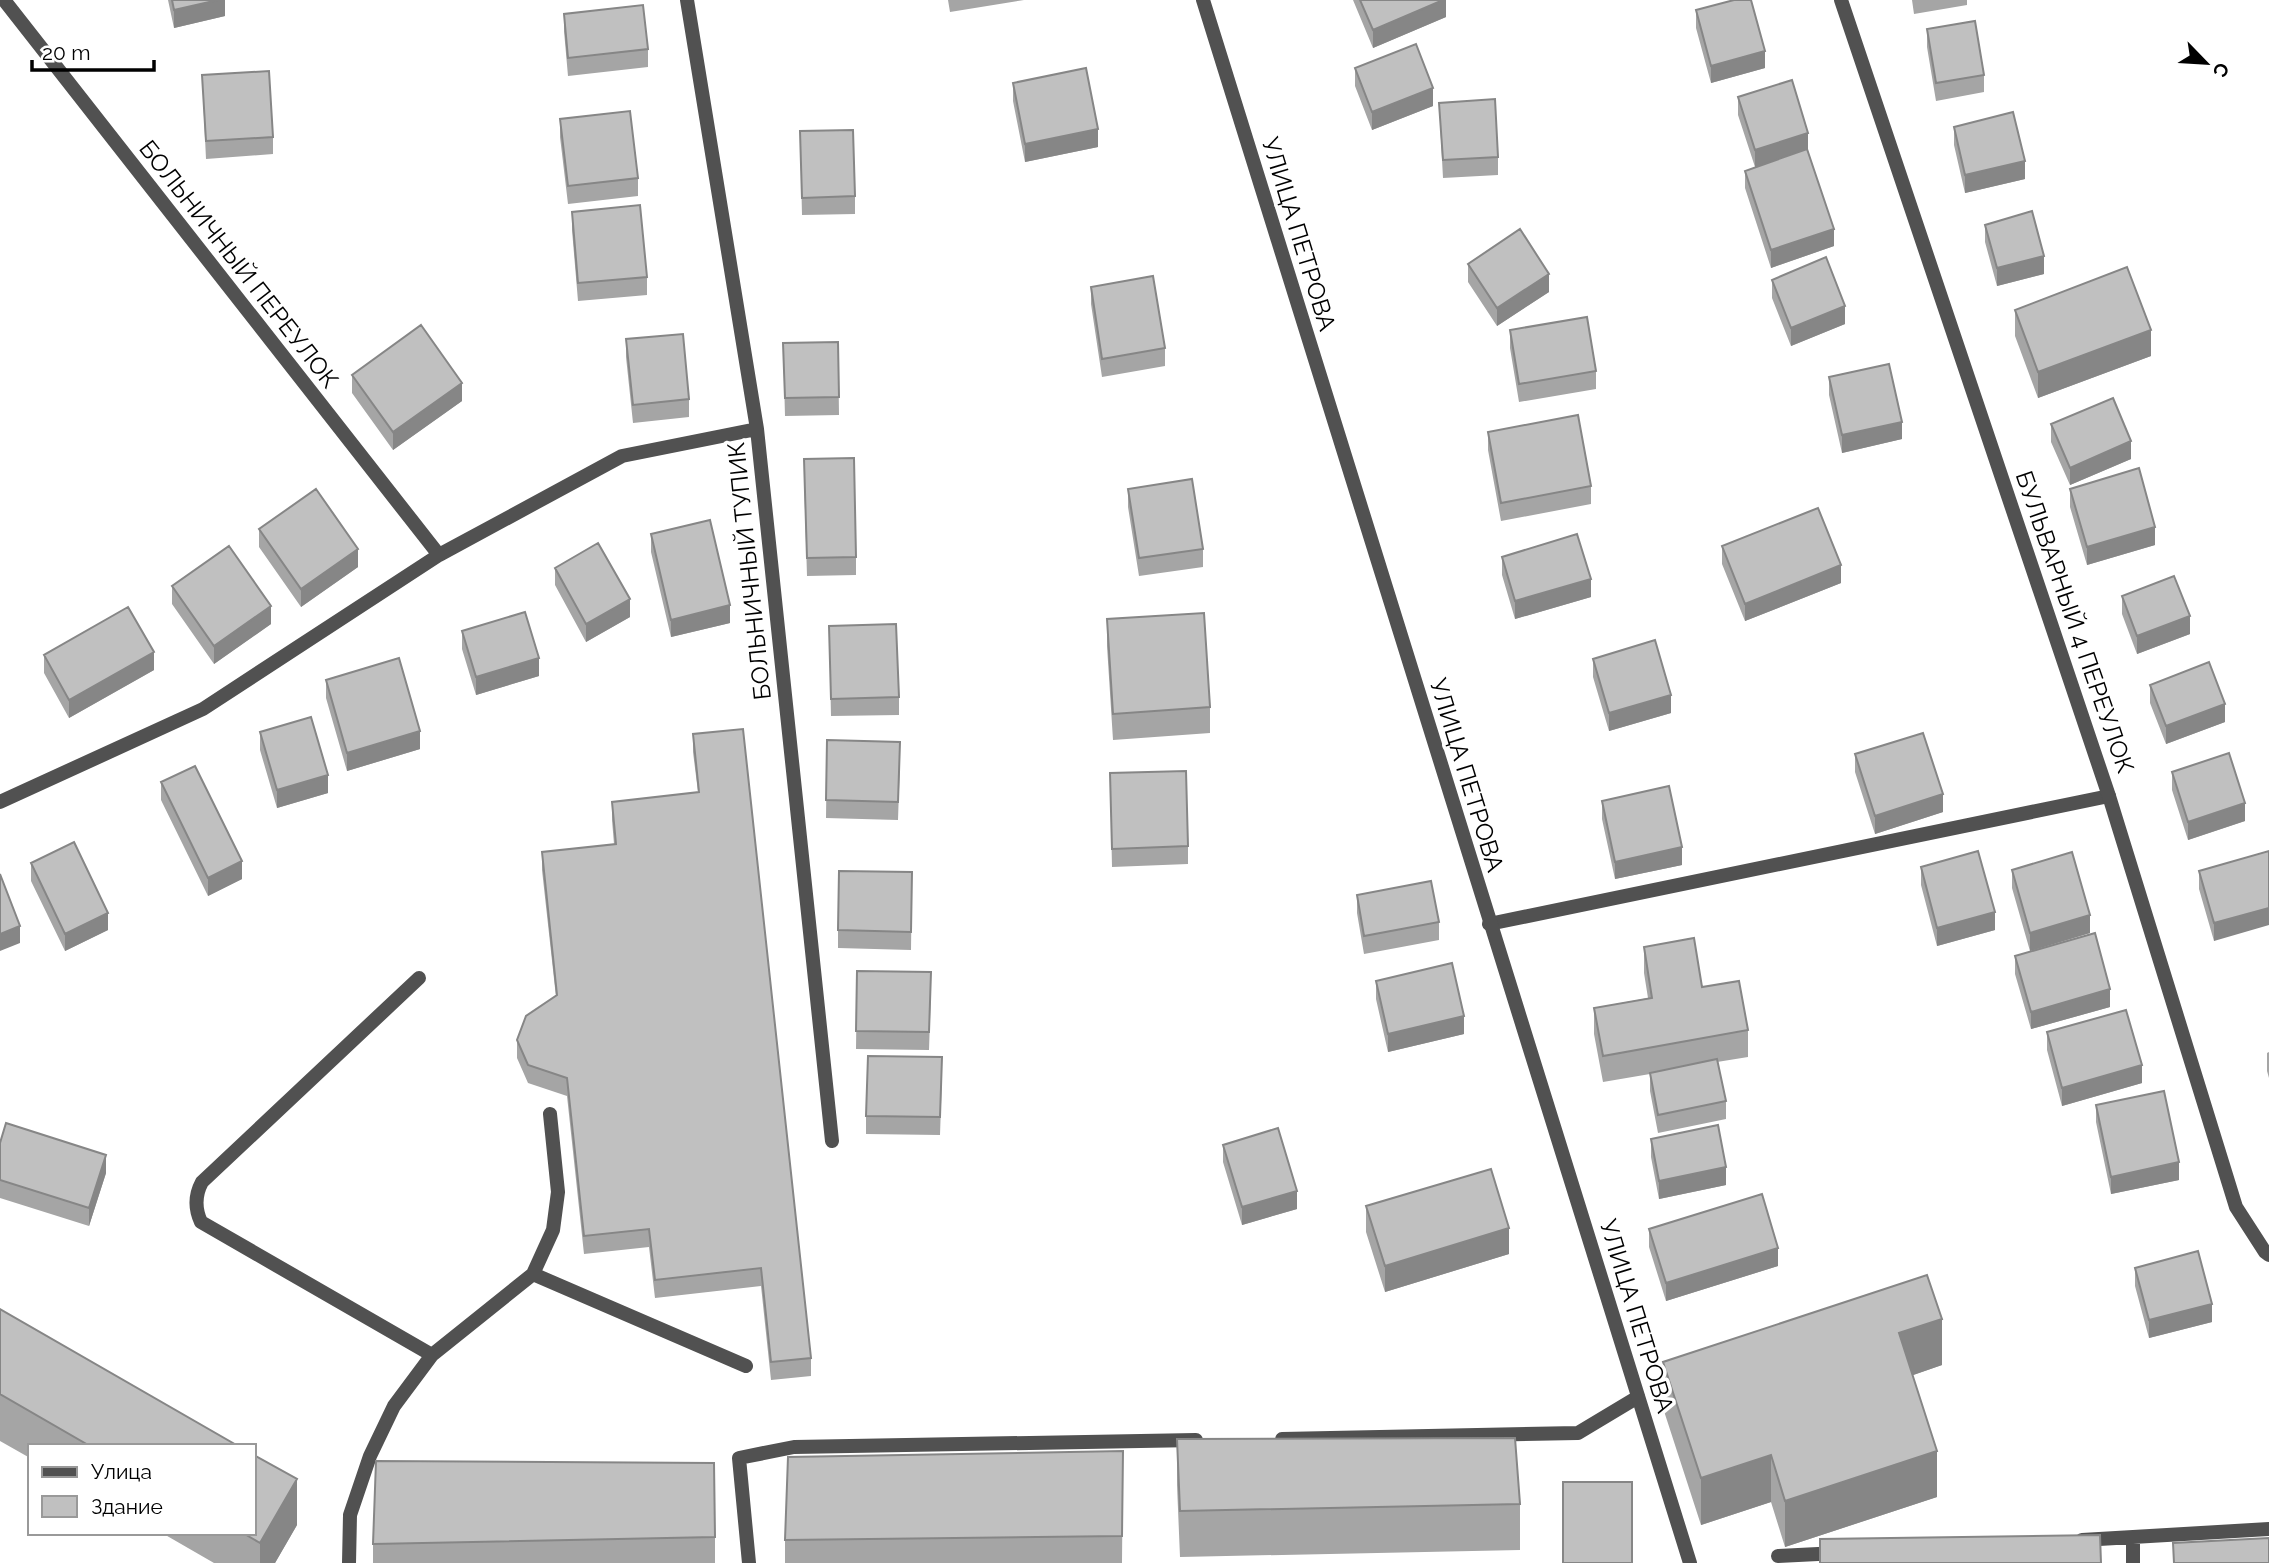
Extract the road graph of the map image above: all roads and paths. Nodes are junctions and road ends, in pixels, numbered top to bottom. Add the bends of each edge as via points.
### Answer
1 (4, 0) edge
2 (687, 0) edge
3 (1203, 0) edge
4 (1842, 0) edge
5 (757, 429) junction
6 (439, 555) junction
7 (2109, 796) junction
8 (0, 802) edge
9 (1489, 924) junction
10 (419, 978) dead end
11 (550, 1114) dead end
12 (832, 1140) dead end
13 (2269, 1255) edge
14 (533, 1274) junction
15 (432, 1355) junction
16 (746, 1366) dead end
17 (1638, 1397) junction
18 (1270, 1439) edge
19 (1214, 1440) edge
20 (2269, 1530) edge
21 (2133, 1537) junction
22 (2064, 1541) edge
23 (1846, 1552) edge
24 (1777, 1556) dead end
25 (349, 1563) edge
26 (749, 1563) edge
27 (1690, 1563) edge
28 (2133, 1563) edge

1 - 6 street, БОЛЬНИЧНЫЙ ПЕРЕУЛОК
2 - 5 street, БОЛЬНИЧНЫЙ ТУПИК
3 - 9 street, УЛИЦА ПЕТРОВА
4 - 7 street, БУЛЬВАРНЫЙ 4 ПЕРЕУЛОК
5 - 6 street via 622,456
5 - 12 street, БОЛЬНИЧНЫЙ ТУПИК
6 - 8 street via 202,709
7 - 9 street
7 - 13 street, БУЛЬВАРНЫЙ 4 ПЕРЕУЛОК via 2236,1207
9 - 17 street, УЛИЦА ПЕТРОВА
10 - 15 street via 202,1182 196,1201 201,1222
11 - 14 street via 558,1192 553,1230
14 - 15 street
14 - 16 street
15 - 25 street via 394,1406 370,1456 349,1515
17 - 18 street via 1578,1433
17 - 27 street, УЛИЦА ПЕТРОВА
19 - 26 street via 794,1447 739,1458
20 - 21 street
21 - 22 street
21 - 28 street
23 - 24 street

